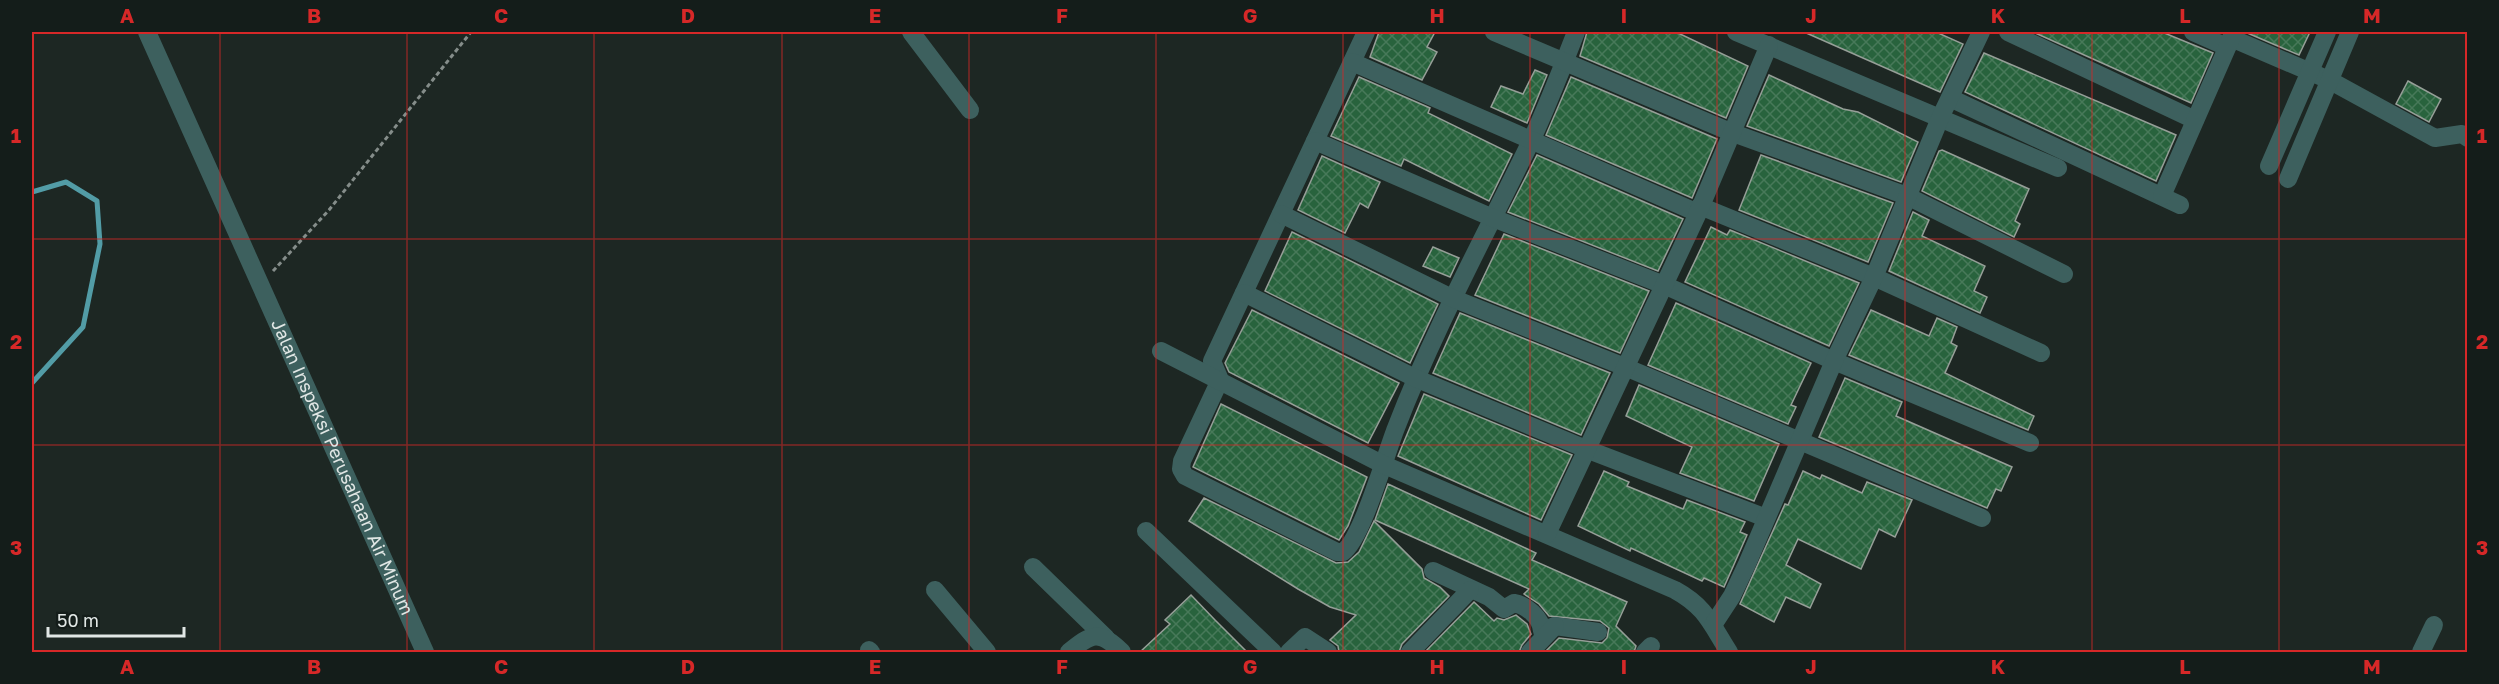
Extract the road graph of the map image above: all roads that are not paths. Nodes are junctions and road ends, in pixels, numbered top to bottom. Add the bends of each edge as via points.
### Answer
1 (147, 32) edge
2 (911, 32) edge
3 (1366, 32) edge
4 (1494, 32) edge
5 (1576, 32) edge
6 (1736, 32) edge
7 (1981, 32) edge
8 (2008, 32) edge
9 (2193, 32) edge
10 (2327, 32) edge
11 (2350, 32) edge
12 (2231, 39) edge
13 (1769, 45) junction
14 (1352, 62) junction
15 (1564, 62) junction
16 (2310, 72) junction
17 (2329, 80) junction
18 (1950, 98) junction
19 (970, 110) dead end
20 (1941, 116) junction
21 (2195, 120) junction
22 (1733, 133) junction
23 (2468, 138) edge
24 (1532, 139) junction
25 (1315, 141) junction
26 (2269, 166) dead end
27 (2058, 168) dead end
28 (2288, 179) dead end
29 (1906, 196) junction
30 (2162, 196) junction
31 (2180, 205) dead end
32 (1699, 209) junction
33 (1281, 214) junction
34 (1493, 218) junction
35 (2064, 274) dead end
36 (1875, 277) junction
37 (1664, 285) junction
38 (1244, 293) junction
39 (1452, 298) junction
40 (1161, 351) dead end
41 (2041, 353) dead end
42 (1834, 361) junction
43 (1625, 367) junction
44 (1415, 378) junction
45 (1220, 380) junction
46 (1799, 441) junction
47 (2030, 443) dead end
48 (1586, 449) junction
49 (1382, 464) junction
50 (1766, 518) junction
51 (1982, 518) dead end
52 (1146, 531) dead end
53 (1547, 534) junction
54 (1033, 567) dead end
55 (1433, 571) dead end
56 (935, 590) dead end
57 (1470, 590) junction
58 (1713, 625) junction
59 (2434, 625) dead end
60 (1555, 626) junction
61 (1598, 632) dead end
62 (1106, 638) junction
63 (425, 652) edge
64 (987, 652) edge
65 (1069, 652) edge
66 (1122, 652) edge
67 (1273, 652) edge
68 (1289, 652) edge
69 (1328, 652) edge
70 (1410, 652) edge
71 (1530, 652) edge
72 (1729, 652) edge
73 (2421, 652) edge

1 - 63 street, Jalan Inspeksi Perusahaan Air Minum
2 - 19 street
3 - 14 street
4 - 15 street
5 - 15 street
6 - 13 street
7 - 18 street
8 - 21 street
9 - 12 street
10 - 16 street
11 - 17 street
12 - 16 street
12 - 21 street
13 - 20 street
13 - 22 street
14 - 24 street
14 - 25 street
15 - 22 street
15 - 24 street
16 - 17 street
16 - 26 street
17 - 23 street via 2435,138 2462,134
17 - 28 street
18 - 20 street
18 - 30 street
20 - 27 street
20 - 29 street
21 - 30 street
22 - 29 street
22 - 32 street
24 - 32 street
24 - 34 street
25 - 33 street
25 - 34 street
29 - 35 street
29 - 36 street
30 - 31 street
32 - 36 street
32 - 37 street
33 - 38 street
33 - 39 street
34 - 37 street
34 - 39 street
36 - 41 street
36 - 42 street
37 - 42 street
37 - 43 street
38 - 44 street
38 - 45 street via 1212,361
39 - 43 street
39 - 44 street
40 - 45 street
42 - 46 street
42 - 47 street
43 - 46 street
43 - 48 street
44 - 48 street
44 - 49 street
45 - 49 street
45 - 49 street via 1182,461 1185,476 1343,552 1353,542 1378,485
46 - 50 street
46 - 51 street
48 - 50 street
48 - 53 street
49 - 53 street
50 - 58 street via 1732,596
52 - 67 street
53 - 58 street via 1683,594 1706,612
54 - 62 street
55 - 57 street
56 - 64 street
57 - 60 street via 1489,597 1504,609 1514,603 1522,605 1542,631
57 - 70 street
58 - 72 street
59 - 73 street
60 - 61 street
60 - 71 street
62 - 65 street via 1085,639
62 - 66 street
68 - 69 street via 1305,638

